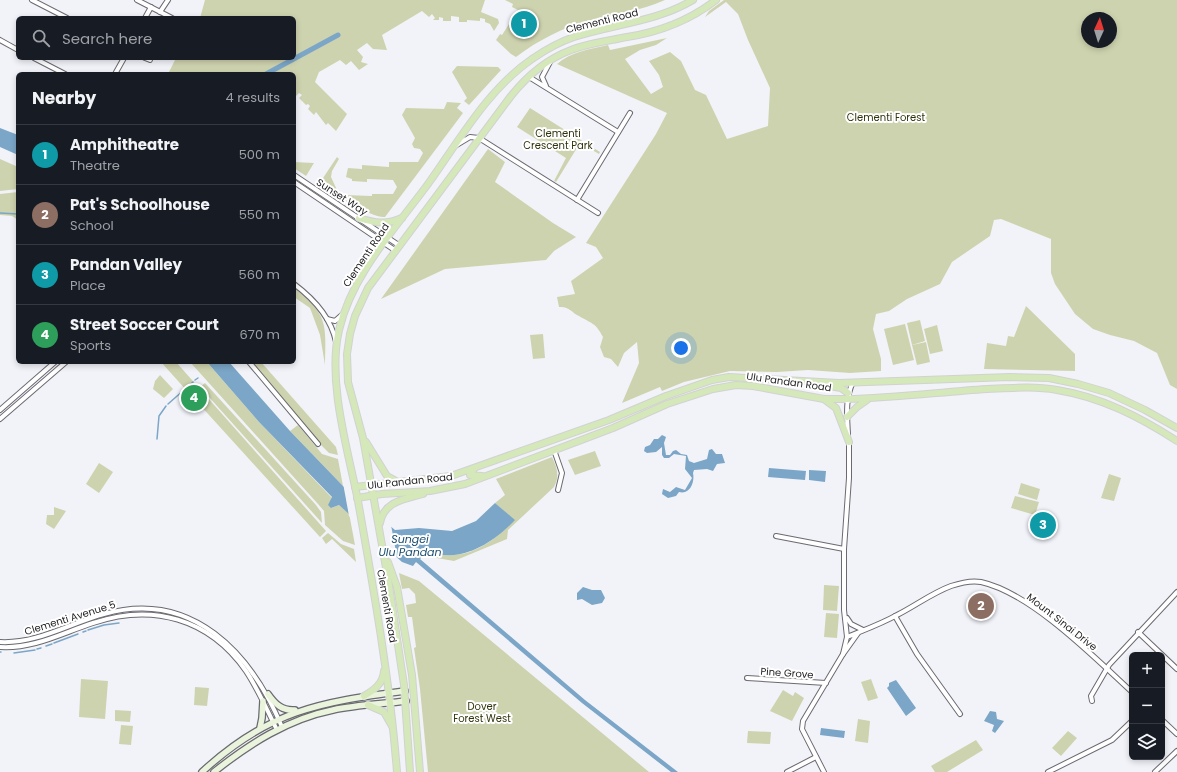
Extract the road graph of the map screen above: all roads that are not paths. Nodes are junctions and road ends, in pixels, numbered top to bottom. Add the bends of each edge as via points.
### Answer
1 (32, 0) edge
2 (137, 0) edge
3 (168, 0) edge
4 (693, 0) edge
5 (716, 0) edge
6 (151, 7) junction
7 (160, 12) junction
8 (63, 16) edge
9 (146, 16) edge
10 (168, 16) edge
11 (0, 40) edge
12 (16, 49) edge
13 (38, 60) edge
14 (123, 60) edge
15 (550, 61) junction
16 (61, 72) edge
17 (116, 72) edge
18 (529, 77) junction
19 (546, 86) junction
20 (630, 113) dead end
21 (618, 132) junction
22 (479, 138) junction
23 (455, 146) junction
24 (296, 176) edge
25 (296, 183) edge
26 (577, 200) junction
27 (598, 213) dead end
28 (359, 218) junction
29 (403, 218) junction
30 (386, 240) junction
31 (398, 248) junction
32 (296, 286) edge
33 (344, 312) junction
34 (327, 319) junction
35 (337, 346) junction
36 (53, 364) edge
37 (64, 364) edge
38 (251, 364) edge
39 (799, 381) junction
40 (853, 382) junction
41 (848, 392) junction
42 (824, 398) junction
43 (847, 399) junction
44 (869, 399) junction
45 (0, 410) edge
46 (847, 418) junction
47 (0, 420) edge
48 (1166, 421) junction
49 (1177, 421) edge
50 (1177, 428) edge
51 (363, 438) junction
52 (1177, 441) edge
53 (849, 442) junction
54 (318, 444) dead end
55 (554, 450) junction
56 (478, 467) junction
57 (491, 474) junction
58 (399, 482) junction
59 (372, 484) junction
60 (355, 487) junction
61 (558, 490) dead end
62 (430, 491) junction
63 (374, 495) junction
64 (357, 498) junction
65 (379, 527) junction
66 (776, 536) dead end
67 (844, 549) junction
68 (384, 553) junction
69 (1177, 592) edge
70 (844, 610) junction
71 (895, 616) junction
72 (864, 630) junction
73 (858, 632) junction
74 (1138, 632) junction
75 (847, 636) junction
76 (0, 642) edge
77 (0, 647) edge
78 (843, 654) junction
79 (385, 661) junction
80 (1107, 668) junction
81 (1177, 668) edge
82 (747, 678) dead end
83 (826, 683) junction
84 (1129, 689) edge
85 (405, 691) junction
86 (390, 693) junction
87 (268, 694) junction
88 (364, 696) junction
89 (406, 701) junction
90 (1092, 701) dead end
91 (263, 702) junction
92 (391, 703) junction
93 (368, 705) junction
94 (302, 710) junction
95 (960, 714) dead end
96 (279, 719) junction
97 (273, 722) junction
98 (1165, 723) edge
99 (1129, 724) edge
100 (260, 728) junction
101 (279, 728) junction
102 (394, 732) junction
103 (1177, 734) edge
104 (241, 741) junction
105 (246, 748) junction
106 (1177, 751) edge
107 (816, 757) junction
108 (202, 772) edge
109 (214, 772) edge
110 (398, 772) edge
111 (410, 772) edge
112 (420, 772) edge
113 (786, 772) edge
114 (824, 772) edge
115 (1049, 772) edge
116 (1155, 772) edge

1 - 8 street
2 - 6 street
3 - 7 street
4 - 23 main road, Clementi Road via 659,16 572,37 543,51 494,93
5 - 15 main road, Clementi Road via 688,18 662,29 590,44
6 - 7 street
6 - 9 street
7 - 10 street
11 - 12 street
13 - 16 street
14 - 17 street
15 - 18 main road, Clementi Road
15 - 19 street via 542,77
18 - 19 street
18 - 22 main road, Clementi Road
19 - 21 street
20 - 21 street
21 - 26 street
22 - 23 street via 470,137
22 - 26 street
22 - 31 main road, Clementi Road
23 - 29 main road, Clementi Road
24 - 28 street, Sunset Way
25 - 30 street, Sunset Way
26 - 27 street
28 - 29 main road via 377,223 390,223
28 - 30 street, Sunset Way
29 - 30 main road, Clementi Road
30 - 31 street, Sunset Way
30 - 33 main road, Clementi Road via 361,277
31 - 51 main road, Clementi Road via 368,288 350,334 347,354 348,382
32 - 34 street via 314,299
33 - 34 street via 335,321
33 - 35 main road, Clementi Road
34 - 35 street
35 - 60 main road, Clementi Road via 338,396
36 - 45 street
37 - 47 street
38 - 54 street
39 - 40 main road, Ulu Pandan Road
39 - 41 main road via 836,387
39 - 56 main road, Ulu Pandan Road via 746,376 712,380
40 - 41 street
40 - 48 main road, Ulu Pandan Road via 1049,378 1106,392
41 - 43 street
42 - 43 main road, Ulu Pandan Road
42 - 53 main road via 836,408
42 - 55 main road, Ulu Pandan Road via 753,386 713,389 667,404
43 - 44 main road, Ulu Pandan Road
43 - 46 street
44 - 46 main road
44 - 52 main road, Ulu Pandan Road via 990,389 1048,388 1080,394 1110,404
46 - 53 street
48 - 49 main road
48 - 50 main road, Ulu Pandan Road
51 - 58 main road via 387,476
51 - 59 main road, Clementi Road
53 - 67 street
55 - 57 main road, Ulu Pandan Road
55 - 61 street via 562,473
56 - 57 main road via 470,472 470,475 475,477
56 - 58 main road, Ulu Pandan Road via 442,478
57 - 62 main road, Ulu Pandan Road via 465,484
58 - 59 main road, Ulu Pandan Road
59 - 60 main road, Ulu Pandan Road
59 - 63 main road, Clementi Road
60 - 64 main road, Clementi Road
62 - 63 main road, Ulu Pandan Road
62 - 65 main road via 400,500 386,509
63 - 64 main road, Ulu Pandan Road
63 - 65 main road, Clementi Road
64 - 79 main road, Clementi Road
65 - 68 main road, Clementi Road
66 - 67 street
67 - 70 street
68 - 85 main road, Clementi Road
68 - 112 main road, Clementi Road via 393,573 401,610 412,677
69 - 74 street
70 - 72 street via 849,622
70 - 75 street
71 - 72 street, Mount Sinai Drive
71 - 80 street, Mount Sinai Drive via 950,586 979,582 998,587 1025,601
71 - 95 street via 917,654
72 - 73 street, Mount Sinai Drive
73 - 75 street, Mount Sinai Drive
73 - 78 street
74 - 80 street
74 - 81 street
75 - 78 street
76 - 87 street, Clementi Avenue 5 via 30,640 90,618 125,609 146,608 166,611 188,618 220,637 235,650
77 - 91 street, Clementi Avenue 5 via 31,645 116,616 166,616 192,624 217,640 246,671
78 - 83 street
79 - 86 main road, Clementi Road
79 - 88 main road via 379,686
80 - 84 street, Mount Sinai Drive
80 - 90 street via 1091,696
82 - 83 street, Pine Grove
83 - 107 street via 802,727
85 - 86 main road
85 - 89 main road, Clementi Road
86 - 88 main road
86 - 92 main road, Clementi Road
87 - 94 main road via 276,705 284,710
87 - 96 street, Clementi Avenue 5
88 - 94 main road
89 - 92 main road
89 - 111 main road, Clementi Road
91 - 97 street, Clementi Avenue 5
91 - 100 main road
92 - 93 main road
92 - 102 main road, Clementi Road
93 - 101 main road via 317,714
93 - 102 main road via 384,712
94 - 96 main road
96 - 97 main road
96 - 101 street, Clementi Avenue 5
97 - 100 main road
97 - 101 street, Clementi Avenue 5
98 - 103 street
99 - 115 street via 1112,740
100 - 104 main road
101 - 105 main road
102 - 110 main road, Clementi Road
104 - 105 main road
104 - 108 main road
105 - 109 main road
106 - 116 street
107 - 113 street
107 - 114 street

